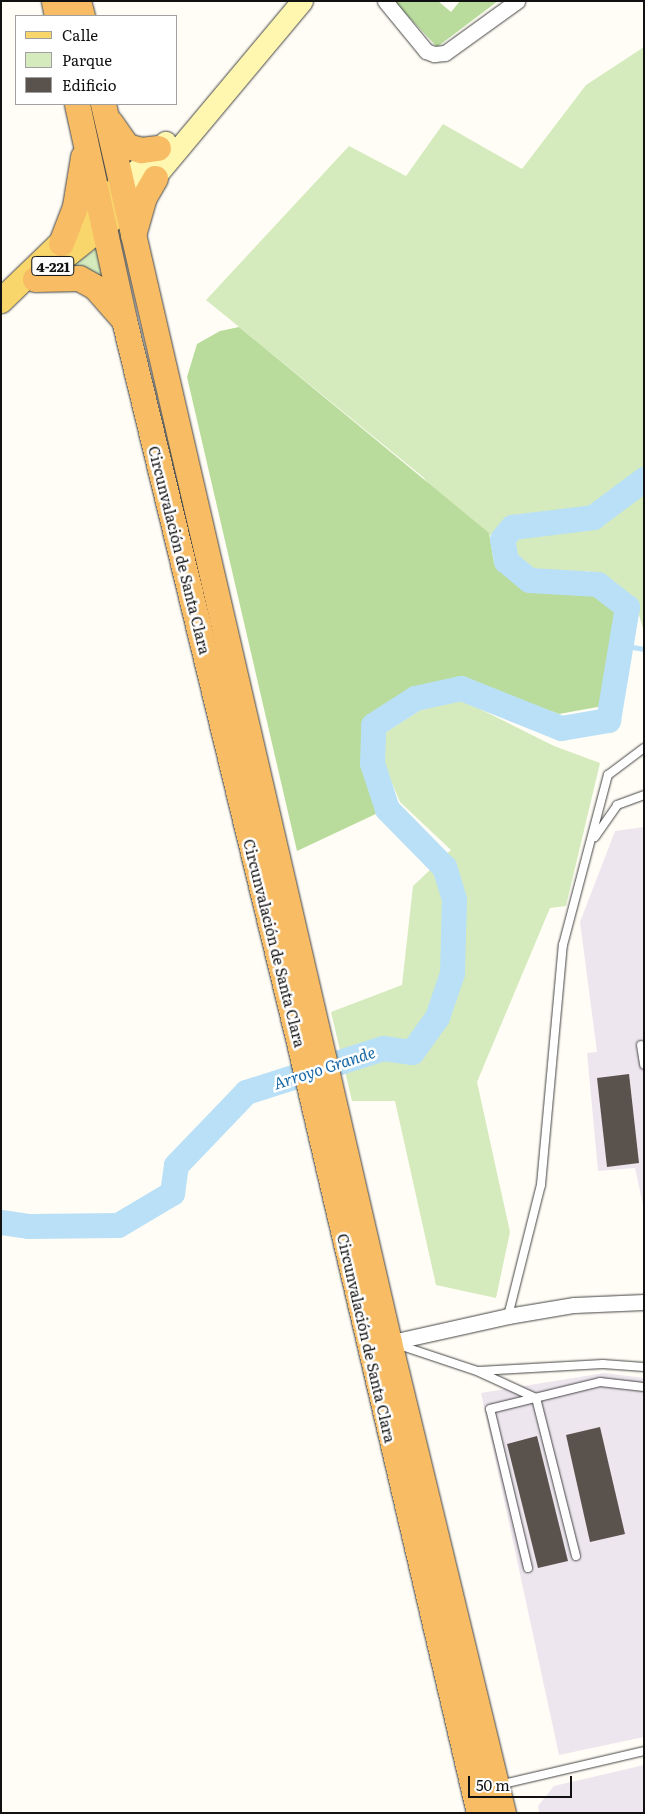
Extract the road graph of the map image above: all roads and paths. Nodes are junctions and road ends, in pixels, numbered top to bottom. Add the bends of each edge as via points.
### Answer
1 (54, 1) edge
2 (78, 1) edge
3 (302, 1) edge
4 (385, 1) edge
5 (517, 1) edge
6 (57, 15) edge
7 (82, 15) edge
8 (234, 83) junction
9 (77, 105) edge
10 (104, 109) edge
11 (84, 137) junction
12 (158, 148) junction
13 (155, 178) junction
14 (123, 197) junction
15 (102, 217) junction
16 (133, 235) junction
17 (61, 244) junction
18 (35, 279) junction
19 (1, 303) edge
20 (124, 320) junction
21 (644, 748) edge
22 (644, 795) edge
23 (592, 840) junction
24 (309, 1034) junction
25 (641, 1045) dead end
26 (644, 1065) edge
27 (644, 1302) edge
28 (508, 1316) junction
29 (379, 1345) junction
30 (644, 1367) edge
31 (477, 1371) junction
32 (644, 1387) edge
33 (536, 1398) junction
34 (576, 1556) dead end
35 (528, 1568) dead end
36 (644, 1751) edge
37 (497, 1785) junction
38 (480, 1813) edge
39 (503, 1813) edge

1 - 6 highway
2 - 7 highway
3 - 8 main road
4 - 5 street via 426,51 434,54 445,53
8 - 12 main road
8 - 13 main road
9 - 11 highway, Circunvalación de Santa Clara
10 - 12 highway via 127,146 141,150
10 - 14 highway, Circunvalación de Santa Clara
11 - 15 highway, Circunvalación de Santa Clara
11 - 17 highway via 75,206
12 - 14 main road
13 - 14 main road
13 - 16 highway via 144,198
14 - 15 main road
14 - 16 highway, Circunvalación de Santa Clara
15 - 17 main road, 4-221
15 - 18 main road, 4-221
15 - 20 highway, Circunvalación de Santa Clara
16 - 24 highway, Circunvalación de Santa Clara
17 - 19 main road, 4-221
18 - 19 main road, 4-221
18 - 20 highway via 80,278 95,287
20 - 24 highway, Circunvalación de Santa Clara
21 - 23 lane via 608,775
22 - 23 lane via 617,805
23 - 28 lane via 563,945 541,1185
24 - 29 highway, Circunvalación de Santa Clara
25 - 26 lane
27 - 28 street via 574,1305
28 - 29 street
29 - 31 lane
29 - 37 highway, Circunvalación de Santa Clara
29 - 38 highway, Circunvalación de Santa Clara
30 - 31 lane via 603,1364
31 - 33 lane
32 - 33 lane via 600,1382
33 - 34 lane
33 - 35 lane via 490,1409
36 - 37 lane
37 - 39 highway, Circunvalación de Santa Clara

